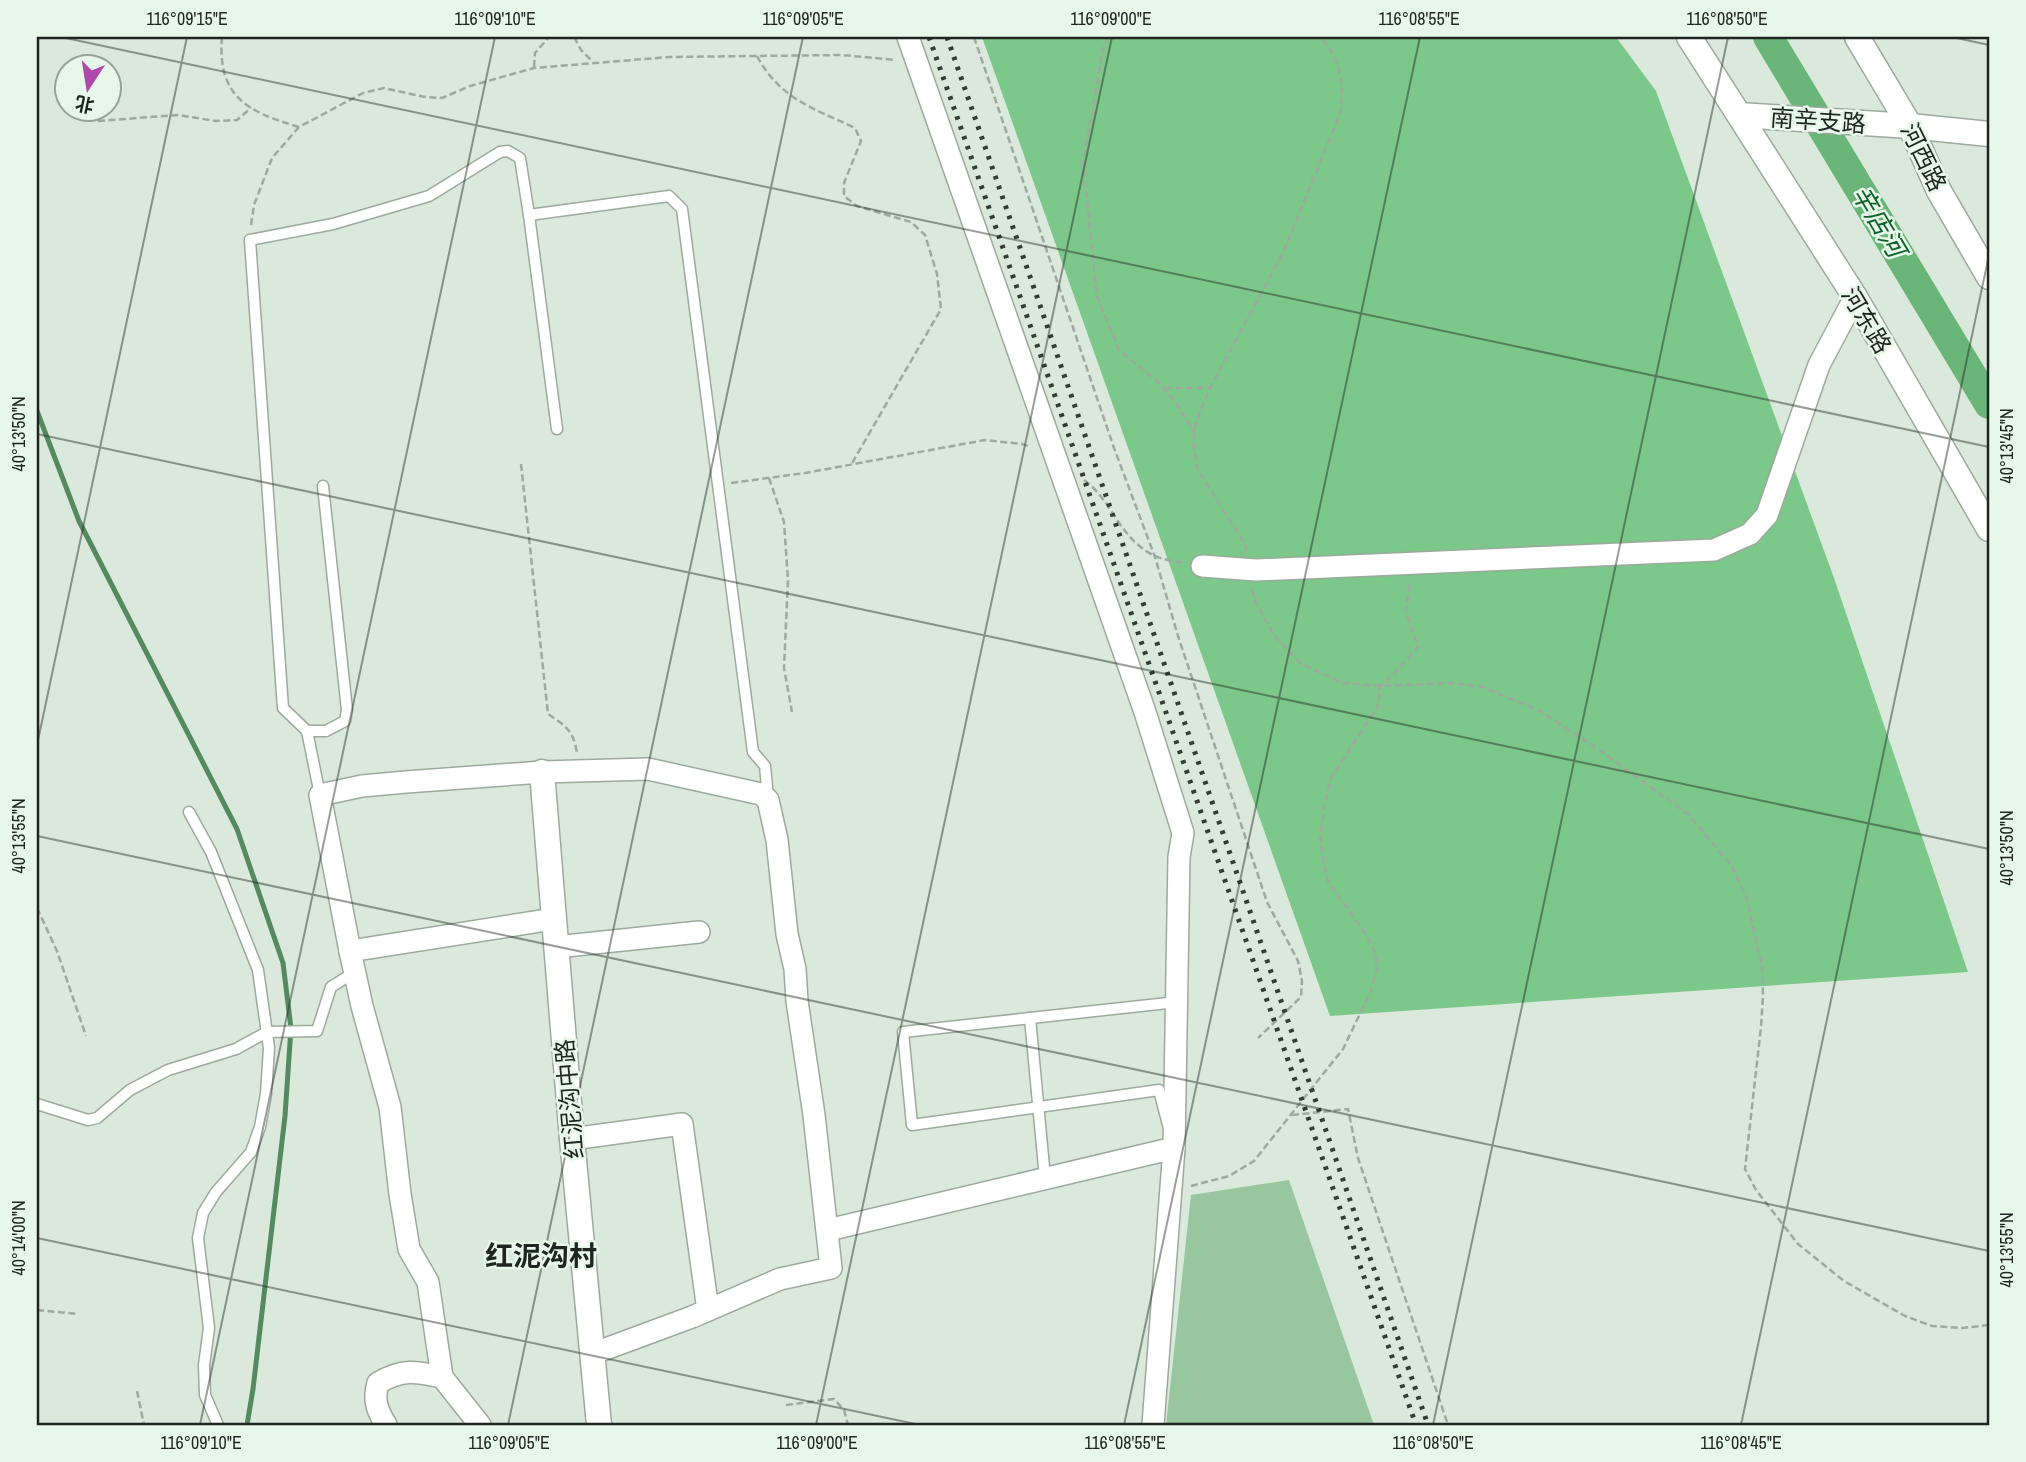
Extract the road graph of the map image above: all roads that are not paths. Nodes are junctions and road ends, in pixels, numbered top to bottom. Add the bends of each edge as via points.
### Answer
1 (908, 37) edge
2 (1689, 37) edge
3 (1857, 37) edge
4 (1739, 115) junction
5 (1910, 126) junction
6 (1989, 134) edge
7 (529, 215) junction
8 (1989, 277) edge
9 (1855, 297) junction
10 (557, 429) dead end
11 (323, 486) dead end
12 (1989, 529) edge
13 (1202, 566) road end
14 (307, 731) junction
15 (542, 772) junction
16 (320, 795) junction
17 (768, 800) junction
18 (189, 812) dead end
19 (553, 919) junction
20 (699, 932) dead end
21 (555, 947) junction
22 (350, 951) junction
23 (355, 972) junction
24 (1177, 1002) junction
25 (1030, 1018) junction
26 (267, 1032) junction
27 (37, 1104) edge
28 (1038, 1107) junction
29 (572, 1139) junction
30 (1174, 1148) junction
31 (1045, 1178) junction
32 (828, 1230) junction
33 (708, 1310) junction
34 (592, 1354) junction
35 (442, 1377) junction
36 (218, 1425) edge
37 (386, 1425) edge
38 (480, 1425) edge
39 (599, 1425) edge
40 (1153, 1425) edge

1 - 24 street via 1183,833
2 - 4 street, 南辛支路
3 - 5 street, 河西路
4 - 5 street, 南辛支路
4 - 9 street, 河东路
5 - 6 street, 南辛支路
5 - 8 street, 河西路 via 1939,191
7 - 10 lane
7 - 14 lane via 520,158 508,150 429,196 333,224 250,240 283,708
7 - 17 lane via 669,196 682,209 753,752 765,766
9 - 12 street, 河东路
9 - 13 street via 1819,365 1767,515 1750,534 1714,550 1248,570
11 - 14 lane via 347,710 345,721 326,732
14 - 16 lane
15 - 16 street via 362,786
15 - 17 street via 648,769 761,794
15 - 19 street, 红泥沟中路
16 - 22 street
17 - 32 street
18 - 26 lane via 211,852 258,971
19 - 21 street, 红泥沟中路
19 - 22 street
20 - 21 street
21 - 29 street, 红泥沟中路
22 - 23 street
23 - 26 lane via 331,986 317,1031
23 - 35 street via 390,1107 409,1249 428,1282
24 - 25 lane
24 - 30 street
25 - 28 lane
25 - 28 lane via 903,1032 912,1125
26 - 27 lane via 236,1049 168,1070 130,1090 97,1118 88,1120
26 - 36 lane via 266,1094 260,1127 251,1152 203,1213 198,1238 209,1328 205,1395
28 - 30 lane via 1159,1090
28 - 31 lane
29 - 33 street via 682,1124
29 - 34 street, 红泥沟中路
30 - 31 street
30 - 40 street
31 - 32 street
32 - 33 street via 831,1268 780,1279
33 - 34 street
34 - 39 street, 红泥沟中路
35 - 37 street via 419,1372 393,1374 378,1383 374,1396
35 - 38 street

